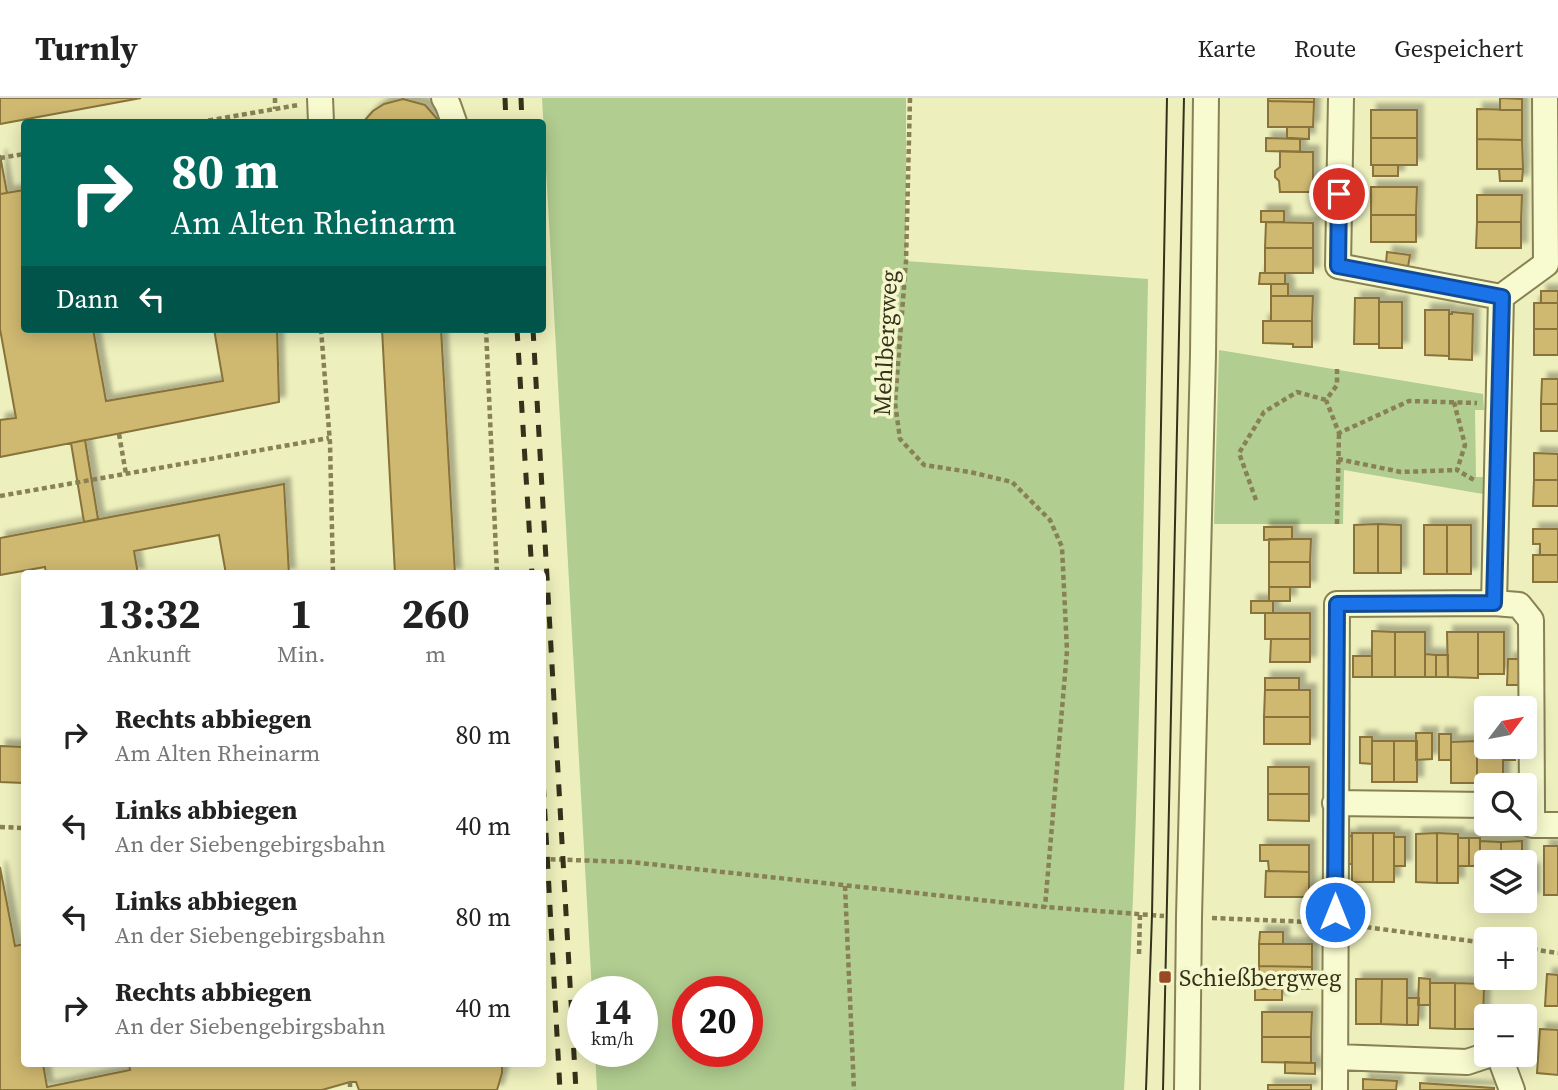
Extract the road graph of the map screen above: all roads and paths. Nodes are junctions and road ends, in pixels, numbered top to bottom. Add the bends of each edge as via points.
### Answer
1 (275, 98) edge
2 (444, 98) edge
3 (910, 98) edge
4 (1206, 98) edge
5 (1341, 98) edge
6 (1545, 98) edge
7 (320, 107) edge
8 (275, 109) junction
9 (217, 119) edge
10 (453, 119) edge
11 (21, 154) edge
12 (0, 158) edge
13 (1502, 297) junction
14 (321, 333) edge
15 (486, 333) edge
16 (1337, 369) dead end
17 (1326, 400) junction
18 (1499, 400) junction
19 (1454, 402) junction
20 (1339, 433) junction
21 (119, 434) dead end
22 (330, 438) junction
23 (1338, 460) junction
24 (1457, 470) junction
25 (126, 474) junction
26 (1497, 486) junction
27 (0, 496) edge
28 (1256, 500) dead end
29 (1337, 524) dead end
30 (333, 570) edge
31 (498, 570) edge
32 (1494, 603) junction
33 (1529, 773) edge
34 (1335, 803) junction
35 (1474, 805) edge
36 (1537, 825) edge
37 (1558, 825) edge
38 (0, 827) edge
39 (21, 828) edge
40 (546, 859) edge
41 (845, 886) junction
42 (1045, 907) junction
43 (1537, 950) edge
44 (1558, 953) edge
45 (1139, 954) dead end
46 (1336, 1057) junction
47 (1474, 1060) edge
48 (1503, 1067) edge
49 (350, 1082) dead end
50 (350, 1090) edge
51 (854, 1090) edge
52 (1187, 1090) edge
53 (1335, 1090) edge
54 (1512, 1090) edge

1 - 8 path
2 - 10 street
3 - 42 path, Mehlbergweg via 906,261 895,403 900,439 924,465 1012,482 1051,520 1062,547 1067,651
4 - 52 street
5 - 13 street via 1338,266
6 - 13 street via 1545,264
7 - 8 path
8 - 9 path
11 - 12 path
13 - 18 street
14 - 22 path
15 - 31 path
16 - 17 path via 1337,385
17 - 20 path
17 - 28 path via 1297,392 1264,412 1239,453
18 - 19 path
18 - 26 street
19 - 20 path via 1409,401
19 - 24 path via 1465,445
20 - 23 path
21 - 25 path
22 - 25 path
22 - 30 path
23 - 24 path via 1401,472
23 - 29 path
24 - 26 path via 1483,485
25 - 27 path
26 - 32 street
32 - 33 street via 1519,605 1531,620
32 - 34 street via 1337,604
34 - 35 street
34 - 46 street
36 - 37 street
38 - 39 path
40 - 41 path via 631,862
41 - 42 path
41 - 51 path
42 - 45 path via 1140,915
43 - 44 path
46 - 47 street
46 - 53 street
48 - 54 street
49 - 50 path

